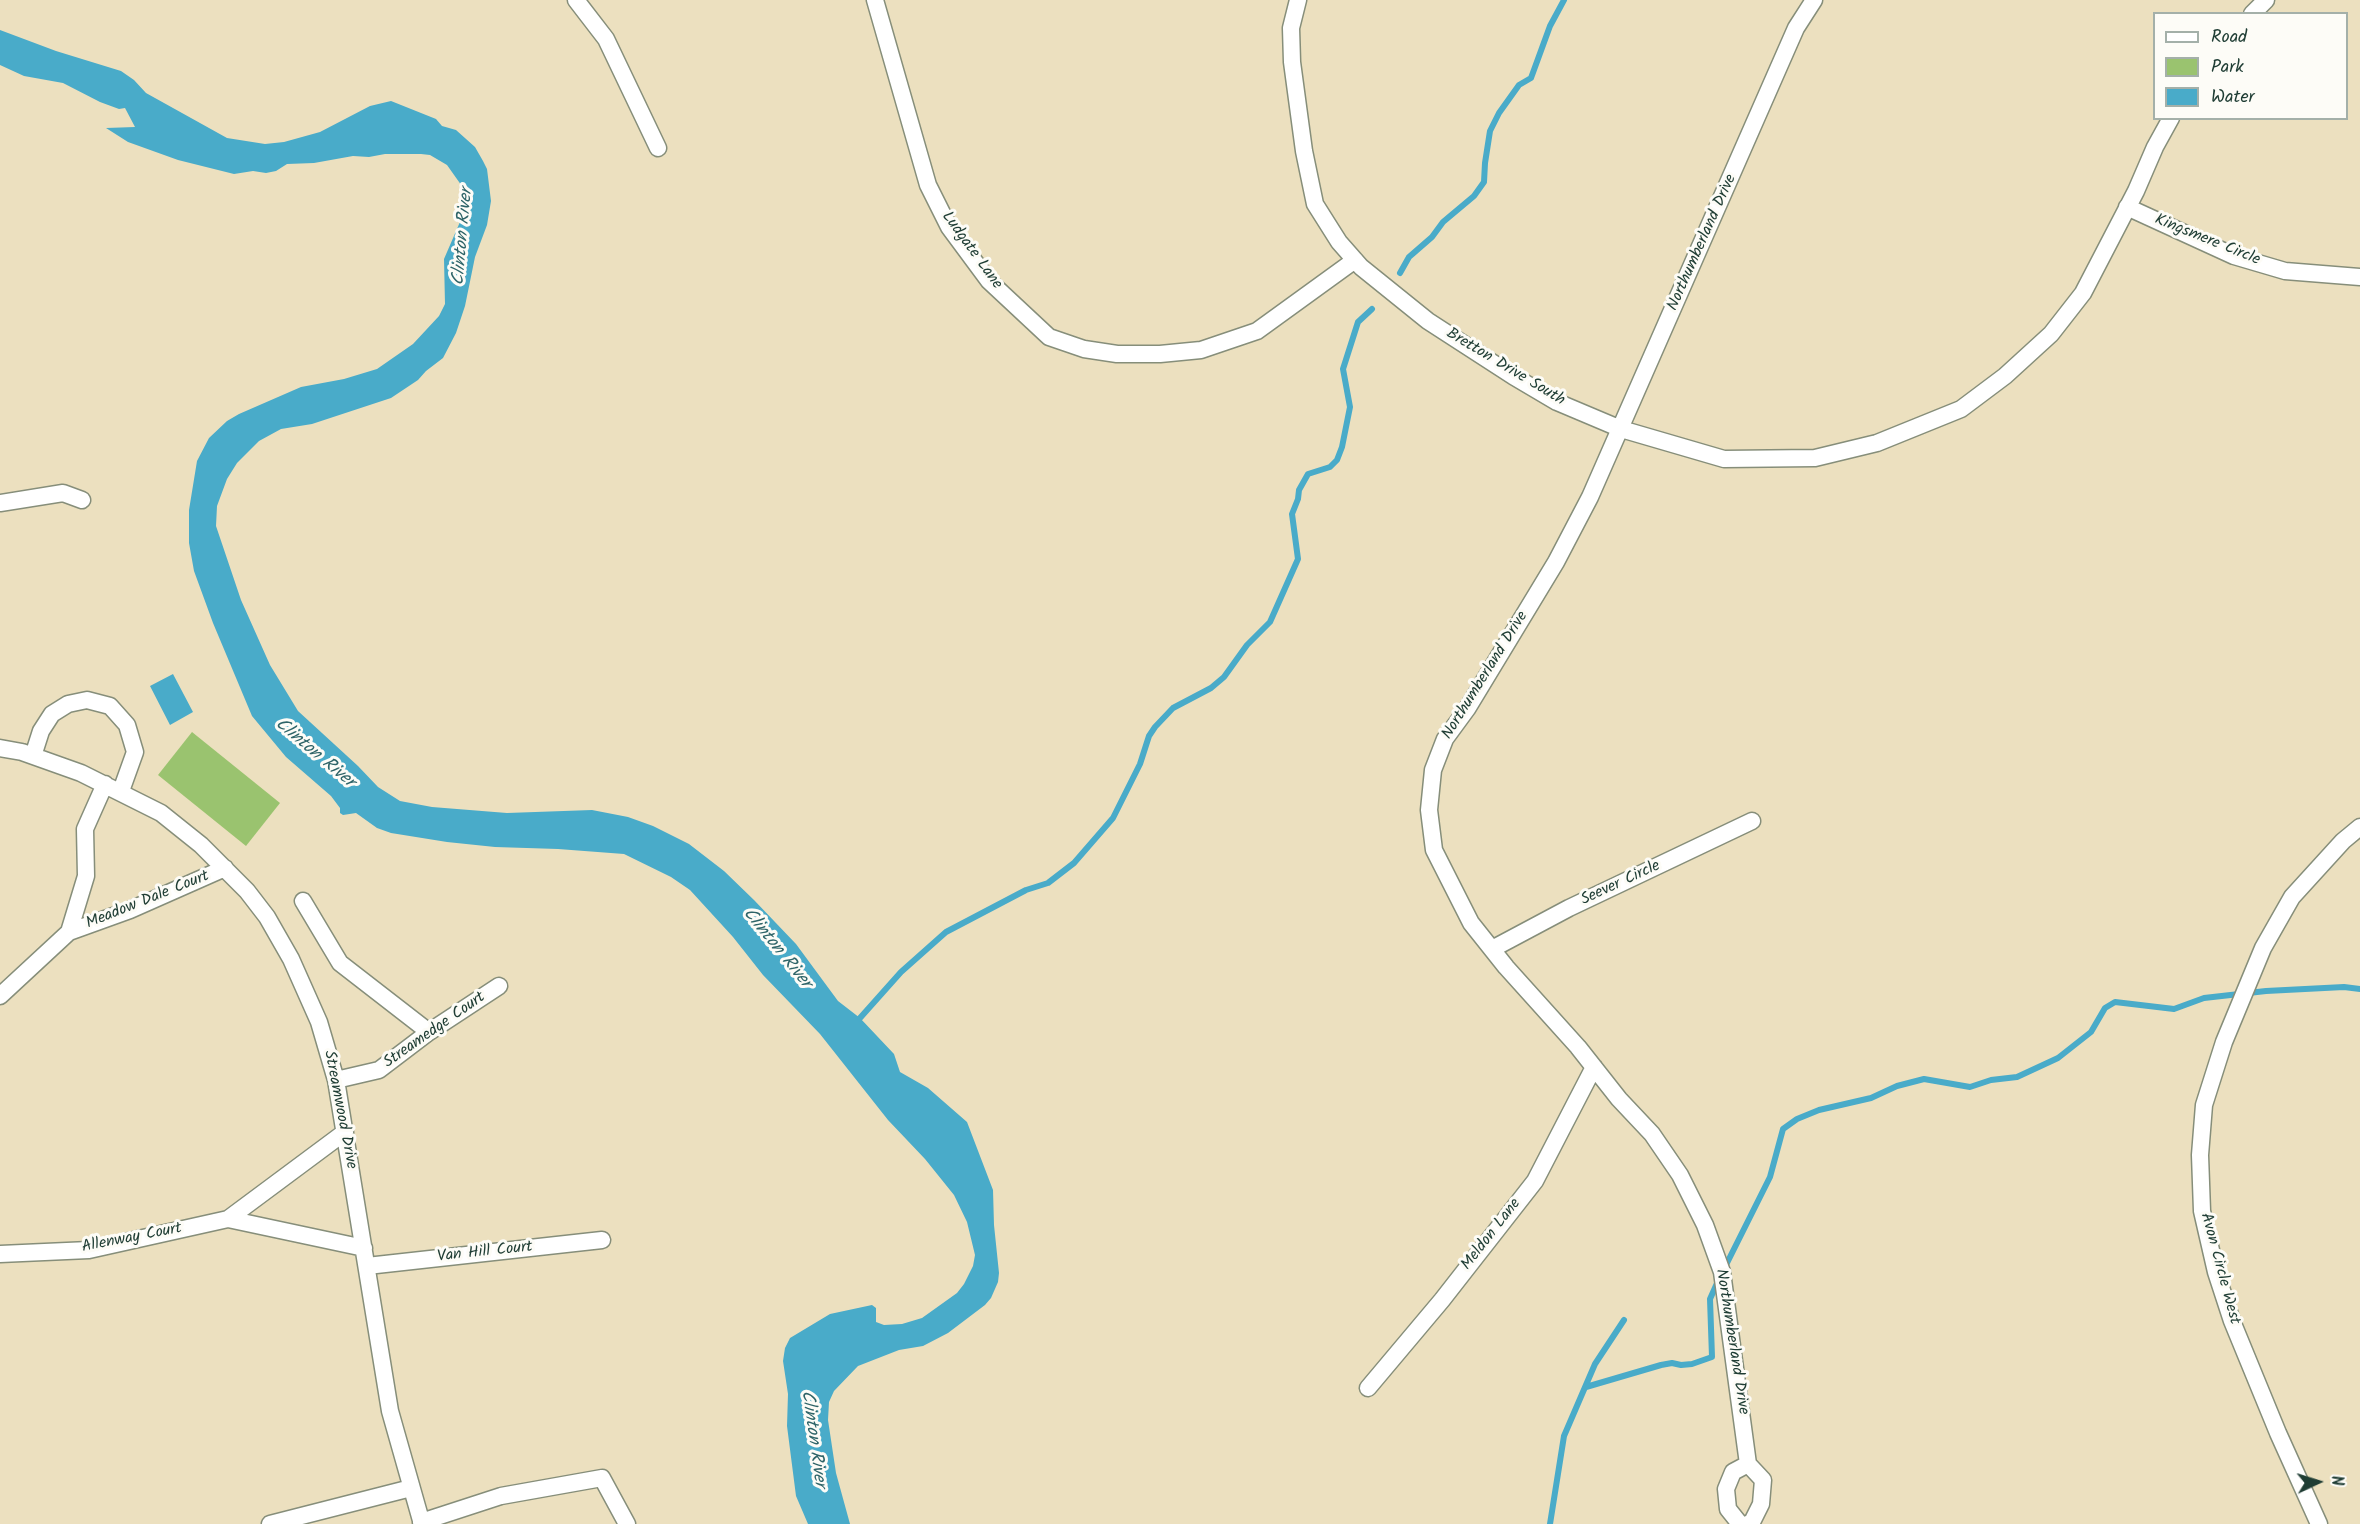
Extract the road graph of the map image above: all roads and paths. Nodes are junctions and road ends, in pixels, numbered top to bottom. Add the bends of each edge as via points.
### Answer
1 (576, 0) edge
2 (875, 0) edge
3 (1298, 0) edge
4 (1814, 0) edge
5 (2266, 0) edge
6 (2254, 12) edge
7 (2170, 120) edge
8 (658, 148) dead end
9 (2127, 207) junction
10 (1355, 260) junction
11 (2360, 277) edge
12 (1621, 429) junction
13 (82, 500) dead end
14 (0, 503) edge
15 (0, 748) edge
16 (33, 756) junction
17 (105, 784) junction
18 (121, 791) junction
19 (1752, 821) dead end
20 (2360, 827) edge
21 (225, 868) junction
22 (303, 901) dead end
23 (69, 932) junction
24 (1492, 949) junction
25 (499, 987) dead end
26 (0, 996) edge
27 (429, 1032) junction
28 (1594, 1067) junction
29 (336, 1080) junction
30 (345, 1132) junction
31 (228, 1219) junction
32 (602, 1240) dead end
33 (364, 1248) junction
34 (0, 1254) edge
35 (367, 1266) junction
36 (1368, 1388) dead end
37 (1748, 1464) junction
38 (411, 1488) junction
39 (422, 1523) edge
40 (270, 1524) edge
41 (627, 1524) edge
42 (1740, 1524) edge
43 (1748, 1524) edge
44 (2319, 1524) edge

1 - 8 street via 606,39
2 - 10 street, Ludgate Lane via 928,185 949,227 989,281 1049,337 1084,349 1117,354 1202,350 1257,331
3 - 10 street, Bretton Drive South via 1291,28 1292,62 1315,204
4 - 12 street, Northumberland Drive via 1796,28
5 - 6 street
7 - 9 street, Bretton Drive South
9 - 11 street, Kingsmere Circle via 2234,256 2285,271
9 - 12 street, Bretton Drive South via 2083,293 2051,334 1961,409 1877,443 1815,458 1724,459
10 - 12 street, Bretton Drive South via 1428,321 1513,376 1557,402
12 - 24 street, Northumberland Drive via 1556,562 1445,739 1433,770 1429,810 1434,849 1471,924
13 - 14 street via 63,493
15 - 16 street, Streamwood Drive
16 - 17 street, Streamwood Drive
16 - 18 street via 41,731 52,714 68,704 87,700 110,706 127,725 135,752
17 - 18 street, Streamwood Drive
17 - 23 street, Meadow Dale Court via 85,829 86,876
18 - 21 street, Streamwood Drive via 161,813
19 - 24 street, Seever Circle
20 - 44 street, Avon Circle West via 2292,897 2263,948 2224,1042 2204,1105 2200,1155 2202,1211 2216,1272 2252,1371
21 - 23 street, Meadow Dale Court
21 - 29 street, Streamwood Drive via 267,918 291,959 319,1022
22 - 27 street via 340,963
23 - 26 street, Meadow Dale Court
24 - 28 street, Northumberland Drive
25 - 27 street, Streamedge Court
27 - 29 street, Streamedge Court via 379,1070
28 - 36 street, Meldon Lane via 1535,1181
28 - 37 street, Northumberland Drive via 1652,1134 1680,1175 1705,1225 1722,1272
29 - 30 street, Streamwood Drive
30 - 31 street, Allenway Court
30 - 33 street, Streamwood Drive
31 - 33 street, Allenway Court
31 - 34 street, Allenway Court via 89,1250
32 - 35 street, Van Hill Court
33 - 35 street, Streamwood Drive
35 - 38 street, Streamwood Drive via 390,1411
37 - 42 street via 1733,1472 1726,1489 1728,1509
37 - 43 street, Northumberland Drive via 1763,1480 1761,1504
38 - 39 street, Streamwood Drive
38 - 40 street
39 - 41 street via 501,1496 602,1478

